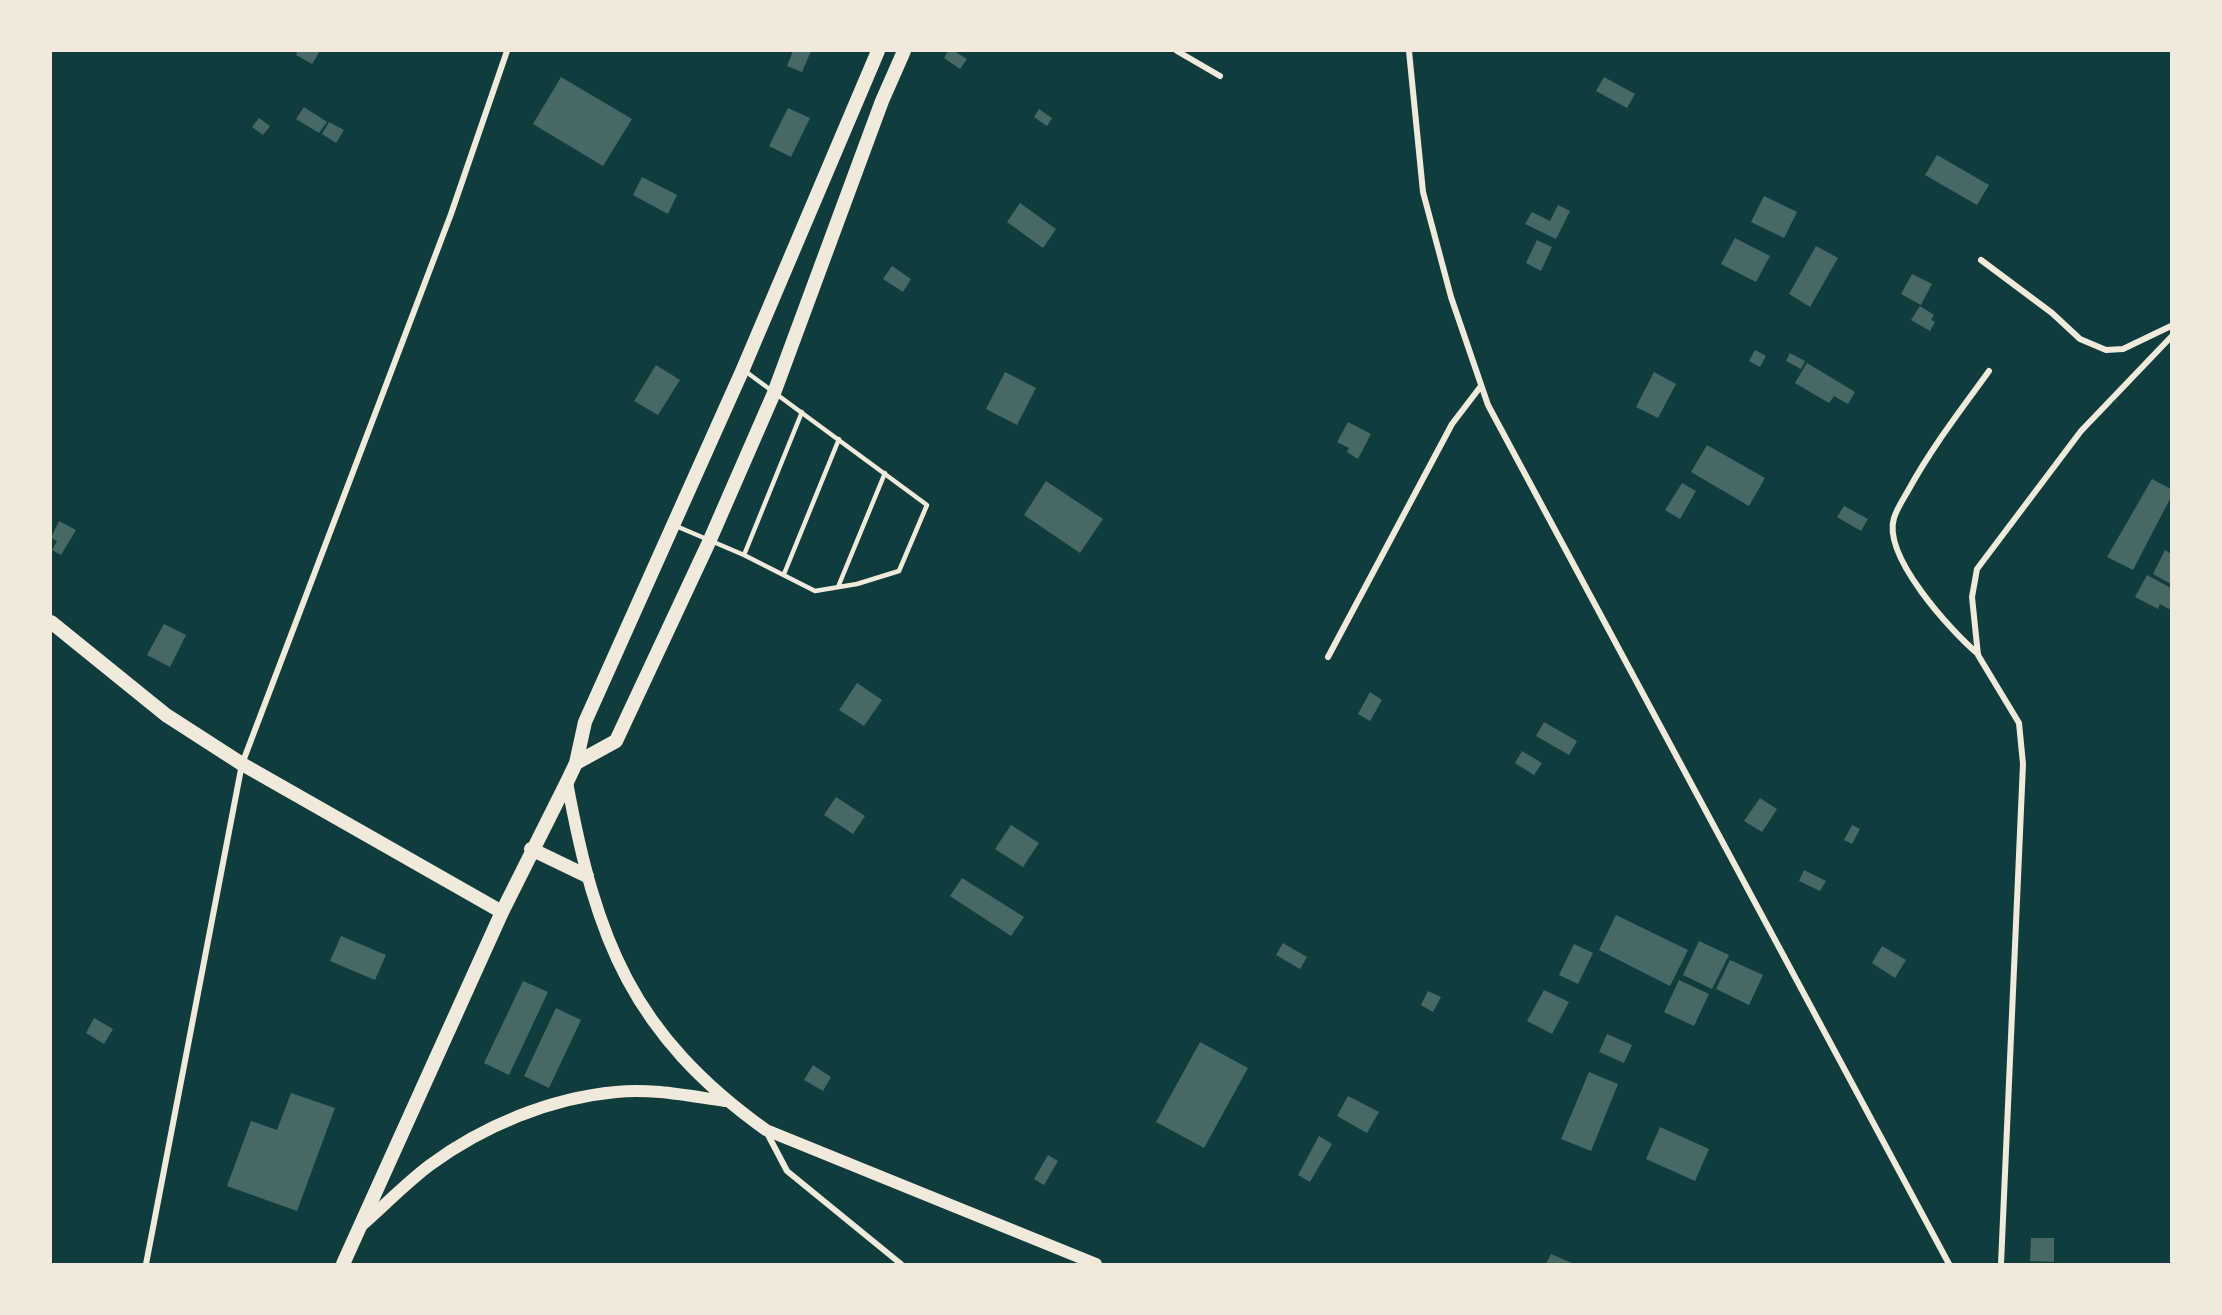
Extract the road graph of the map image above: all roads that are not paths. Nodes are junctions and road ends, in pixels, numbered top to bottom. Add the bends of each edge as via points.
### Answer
1 (507, 51) edge
2 (878, 51) edge
3 (904, 51) edge
4 (1177, 51) edge
5 (1409, 51) edge
6 (1220, 76) dead end
7 (860, 92) junction
8 (882, 101) junction
9 (1981, 260) dead end
10 (2171, 326) edge
11 (2171, 337) edge
12 (743, 369) junction
13 (1989, 371) dead end
14 (1481, 386) junction
15 (774, 393) junction
16 (802, 412) junction
17 (839, 440) junction
18 (885, 473) junction
19 (675, 525) junction
20 (709, 542) junction
21 (744, 555) junction
22 (783, 574) junction
23 (838, 587) junction
24 (51, 622) edge
25 (1978, 655) junction
26 (1328, 657) dead end
27 (576, 763) junction
28 (242, 764) junction
29 (567, 782) junction
30 (531, 849) junction
31 (587, 876) junction
32 (502, 912) junction
33 (725, 1101) junction
34 (766, 1130) junction
35 (360, 1227) junction
36 (146, 1264) edge
37 (343, 1264) edge
38 (901, 1264) edge
39 (1096, 1264) edge
40 (1949, 1264) edge
41 (2001, 1264) edge

1 - 28 street via 451,214
2 - 7 main road
3 - 8 main road
4 - 6 street
5 - 14 street via 1423,192 1451,297
7 - 8 main road
7 - 12 main road
8 - 15 main road
9 - 10 street via 2052,313 2066,329 2106,350 2123,349
11 - 25 street via 2074,440 1977,569 1971,597
12 - 15 lane
12 - 19 main road
13 - 25 street via 1928,456 1893,519 1895,545 1914,579 1950,629
14 - 26 street via 1452,424
14 - 40 street
15 - 16 lane
15 - 20 main road
16 - 17 lane
16 - 21 lane
17 - 18 lane
17 - 22 lane
18 - 23 lane
18 - 23 lane via 927,505 899,571
19 - 20 lane
19 - 27 main road via 585,722
20 - 21 lane
20 - 27 main road via 616,741
21 - 22 lane
22 - 23 lane via 815,591
24 - 28 main road via 166,715
25 - 41 street via 2019,723 2023,764
27 - 29 main road
28 - 32 main road
28 - 36 street
29 - 30 main road
29 - 31 main road
30 - 31 main road
30 - 32 main road
31 - 33 main road via 612,951 639,1004 660,1035
32 - 35 main road
33 - 34 main road
33 - 35 main road via 656,1091 617,1091 540,1109 497,1126 429,1166
34 - 38 street via 787,1171
34 - 39 main road
35 - 37 main road

